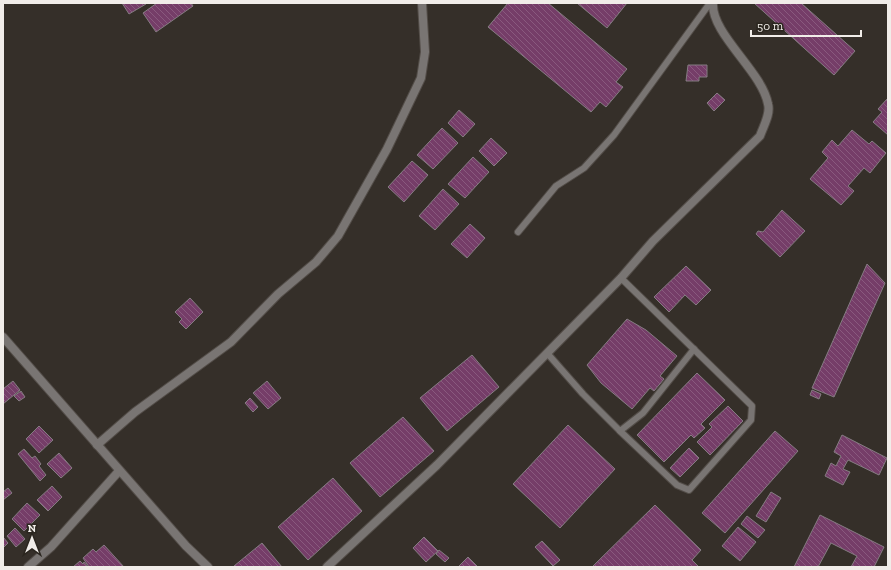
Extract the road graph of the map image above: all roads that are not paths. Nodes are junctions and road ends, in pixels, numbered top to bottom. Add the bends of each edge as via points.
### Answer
1 (422, 3) edge
2 (710, 3) edge
3 (713, 3) edge
4 (518, 232) dead end
5 (621, 278) junction
6 (3, 337) edge
7 (694, 350) junction
8 (547, 353) junction
9 (620, 431) junction
10 (97, 445) junction
11 (119, 471) junction
12 (28, 567) edge
13 (208, 567) edge
14 (327, 567) edge

1 - 10 street via 425,52 421,78 387,149 338,236 316,262 278,294 231,342 147,403
2 - 4 lane via 614,135 584,168 556,186
3 - 5 street via 718,25 757,80 769,104 766,120 760,136 653,241
5 - 7 lane
5 - 8 street
6 - 10 street
7 - 9 lane via 643,412
7 - 9 lane via 752,406 752,420 689,490 677,485
8 - 9 lane
8 - 14 street via 437,465
10 - 11 street
11 - 12 street via 51,547
11 - 13 street

